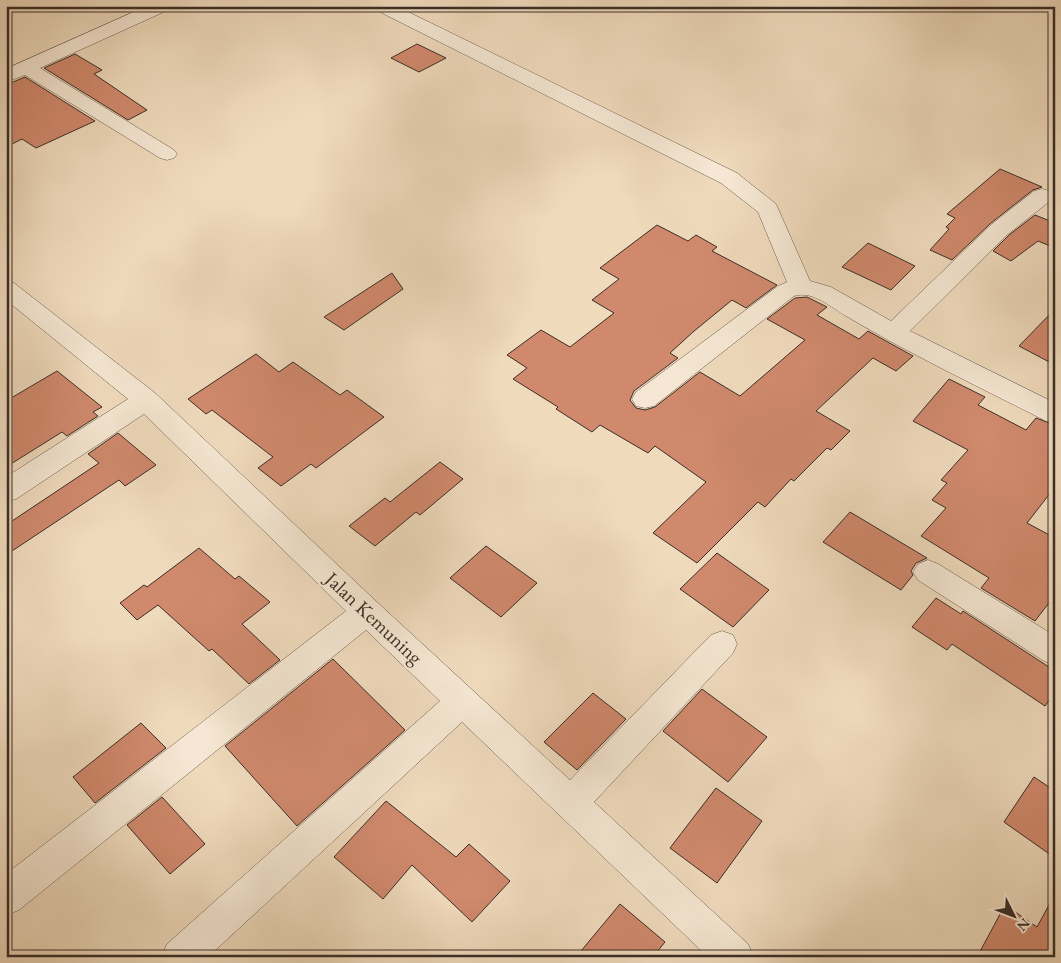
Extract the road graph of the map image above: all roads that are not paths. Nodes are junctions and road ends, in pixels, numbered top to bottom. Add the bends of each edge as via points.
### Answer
1 (162, 6) edge
2 (382, 6) edge
3 (26, 67) junction
4 (6, 76) edge
5 (167, 154) dead end
6 (1042, 196) dead end
7 (800, 286) junction
8 (6, 288) edge
9 (893, 333) junction
10 (645, 399) dead end
11 (146, 400) junction
12 (1055, 414) edge
13 (6, 491) edge
14 (928, 572) dead end
15 (367, 612) junction
16 (722, 644) dead end
17 (1055, 652) edge
18 (462, 700) junction
19 (571, 803) junction
20 (6, 897) edge
21 (180, 957) edge
22 (735, 957) edge

1 - 3 street
2 - 7 street via 729,178 768,209
3 - 4 street
3 - 5 street
6 - 9 street via 1000,230
7 - 9 street via 823,292
7 - 10 street via 786,291
8 - 11 street, Jalan Kemuning
9 - 12 street
11 - 13 street
11 - 15 street, Jalan Kemuning
14 - 17 street
15 - 18 street, Jalan Kemuning
15 - 20 street
16 - 19 street
18 - 19 street, Jalan Kemuning
18 - 21 street
19 - 22 street, Jalan Kemuning

